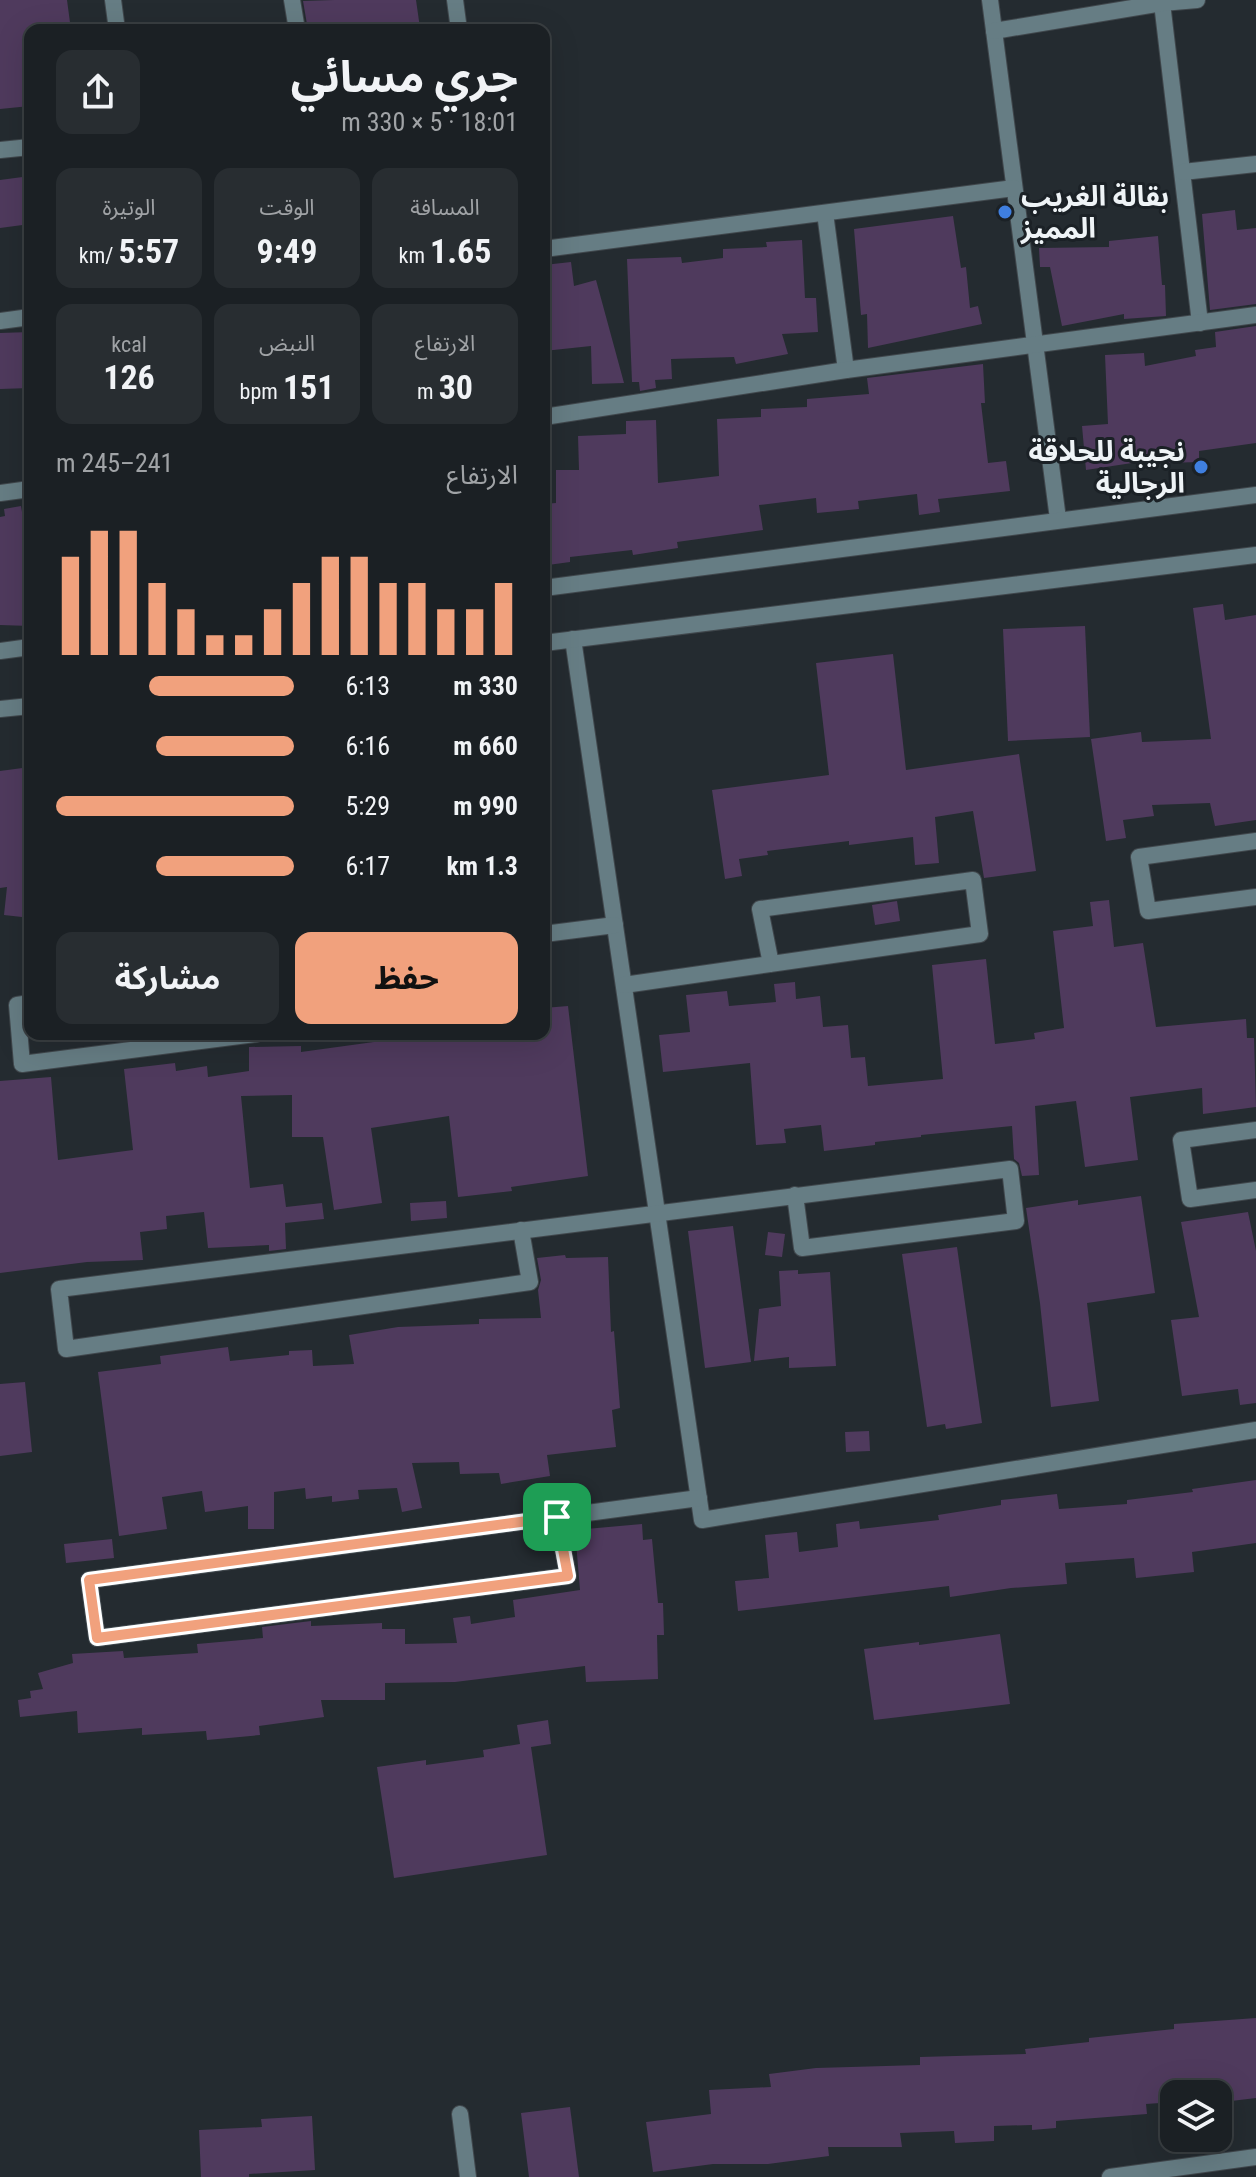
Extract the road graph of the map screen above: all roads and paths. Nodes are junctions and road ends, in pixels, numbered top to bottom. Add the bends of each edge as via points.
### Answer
1 (113, 0) edge
2 (292, 0) edge
3 (455, 0) edge
4 (990, 0) edge
5 (1197, 0) edge
6 (1162, 3) junction
7 (116, 24) edge
8 (296, 24) edge
9 (458, 24) edge
10 (994, 31) junction
11 (24, 148) edge
12 (0, 150) edge
13 (1256, 164) edge
14 (1183, 172) junction
15 (1014, 188) junction
16 (825, 213) junction
17 (550, 248) edge
18 (1256, 315) edge
19 (24, 318) edge
20 (0, 321) edge
21 (1200, 323) junction
22 (1034, 345) junction
23 (846, 370) junction
24 (550, 416) edge
25 (24, 490) edge
26 (0, 493) edge
27 (1256, 495) edge
28 (1058, 519) junction
29 (1256, 555) edge
30 (550, 587) edge
31 (573, 639) junction
32 (550, 642) edge
33 (24, 648) edge
34 (0, 651) edge
35 (24, 707) edge
36 (0, 709) edge
37 (1256, 841) edge
38 (1256, 897) edge
39 (615, 925) junction
40 (550, 933) edge
41 (771, 964) junction
42 (624, 985) junction
43 (24, 1004) edge
44 (209, 1040) edge
45 (1256, 1130) edge
46 (1256, 1190) edge
47 (795, 1195) junction
48 (657, 1212) junction
49 (521, 1230) junction
50 (1256, 1430) edge
51 (699, 1498) junction
52 (557, 1517) junction
53 (460, 2114) dead end
54 (1256, 2157) edge
55 (468, 2177) edge
56 (1110, 2177) edge

1 - 7 street
2 - 8 street
3 - 9 street
4 - 10 street
5 - 6 street
6 - 10 street
6 - 14 street
10 - 15 street
11 - 12 street
13 - 14 street
14 - 21 street
15 - 16 street
15 - 22 street
16 - 17 street
16 - 23 street
18 - 21 street
19 - 20 street
21 - 22 street
22 - 23 street
22 - 28 street
23 - 24 street
25 - 26 street
27 - 28 street
28 - 30 street
29 - 31 street
31 - 32 street
31 - 39 street
33 - 34 street
35 - 36 street
37 - 38 street via 1139,857 1148,911
39 - 40 street
39 - 42 street
41 - 41 street via 980,934 973,880 760,909
41 - 42 street
42 - 48 street
43 - 44 street via 17,1005 22,1064
45 - 46 street via 1181,1140 1190,1199
47 - 47 street via 802,1248 1016,1221 1010,1169
47 - 48 street
48 - 49 street
48 - 51 street
49 - 49 street via 59,1289 66,1349 530,1282
50 - 51 street via 702,1520
51 - 52 street
52 - 52 street via 89,1580 97,1638 568,1576
53 - 55 street
54 - 56 street

